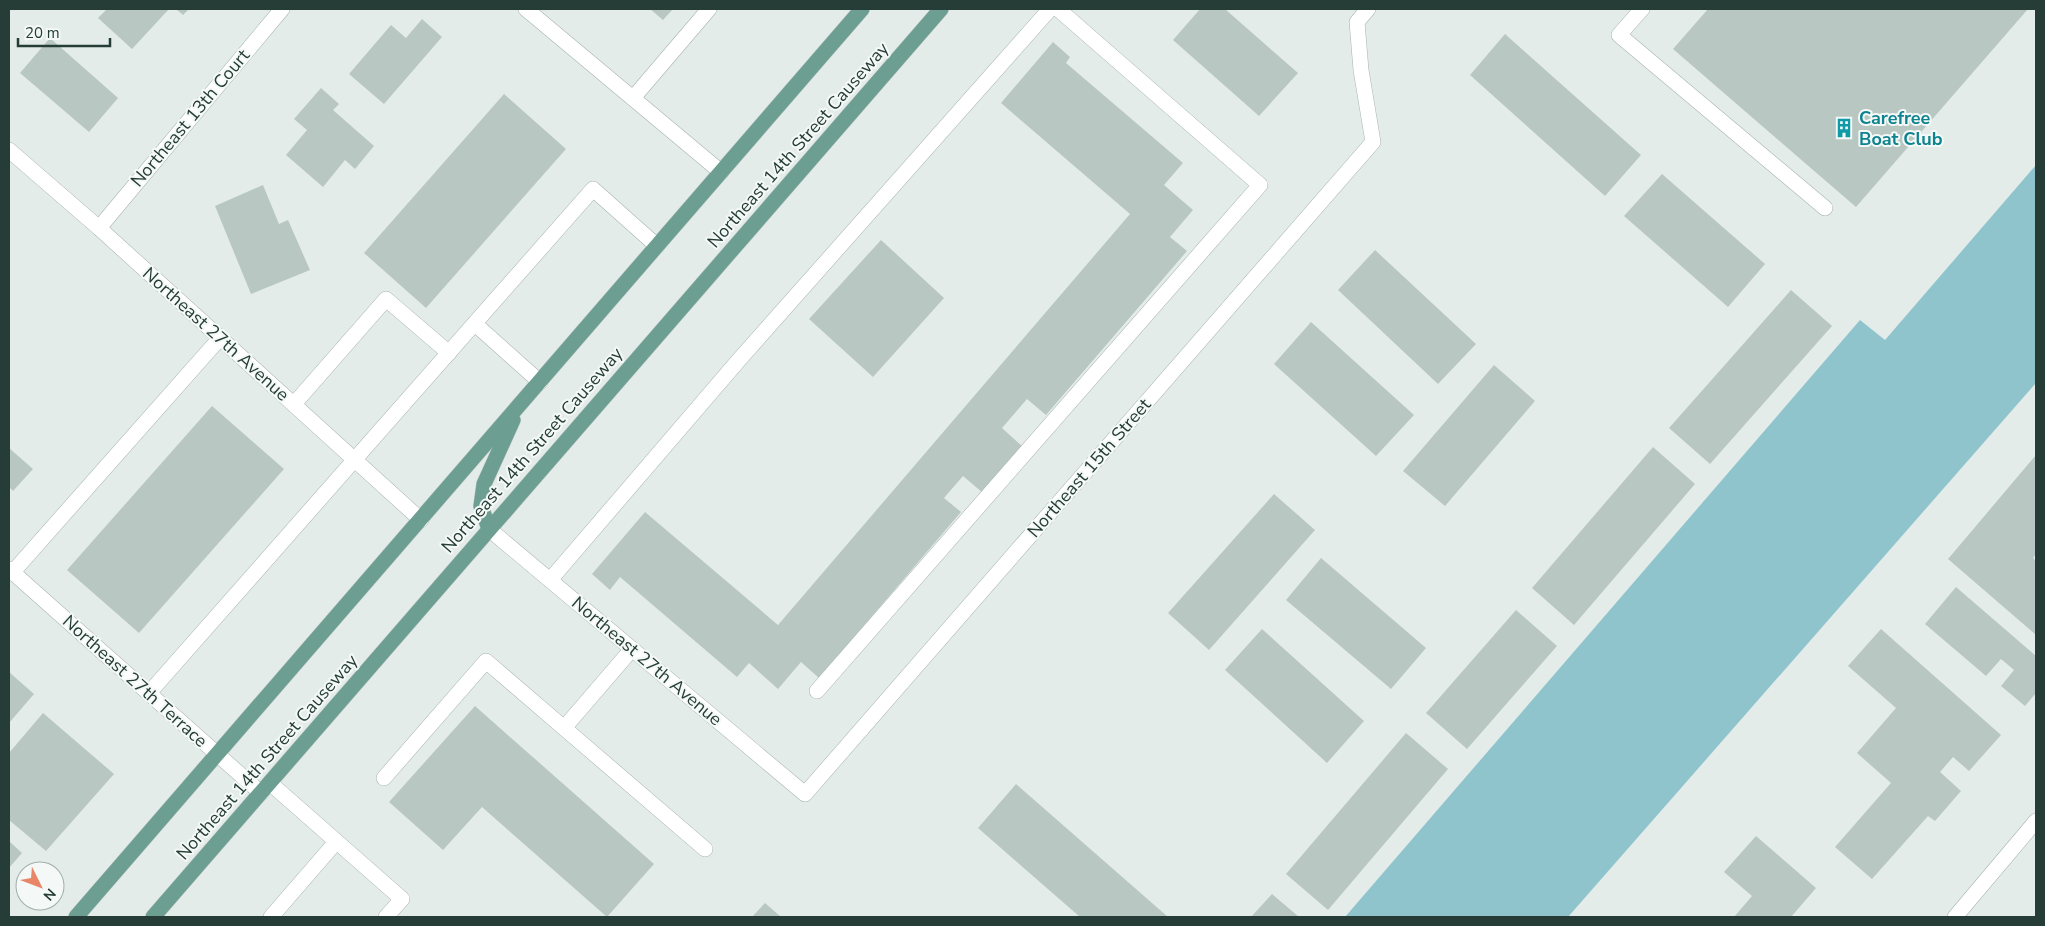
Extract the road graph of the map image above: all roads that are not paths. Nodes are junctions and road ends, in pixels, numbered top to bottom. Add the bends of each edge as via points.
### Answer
1 (282, 9) edge
2 (526, 9) edge
3 (709, 9) edge
4 (862, 9) edge
5 (941, 9) edge
6 (1050, 9) edge
7 (1058, 9) edge
8 (1368, 9) edge
9 (1642, 9) edge
10 (633, 98) junction
11 (9, 150) edge
12 (721, 172) junction
13 (1825, 208) dead end
14 (99, 228) junction
15 (657, 246) junction
16 (475, 324) junction
17 (220, 338) junction
18 (449, 352) junction
19 (540, 382) junction
20 (294, 404) junction
21 (520, 405) junction
22 (355, 460) junction
23 (420, 520) junction
24 (489, 529) junction
25 (11, 571) edge
26 (550, 580) junction
27 (632, 649) junction
28 (817, 690) dead end
29 (149, 693) junction
30 (564, 728) junction
31 (218, 754) junction
32 (384, 778) dead end
33 (266, 788) junction
34 (806, 794) joint
35 (2036, 821) edge
36 (336, 842) junction
37 (705, 849) dead end
38 (76, 917) edge
39 (153, 917) edge
40 (271, 917) edge
41 (386, 917) edge
42 (1955, 917) edge

1 - 14 street, Northeast 13th Court
2 - 10 street
3 - 10 street
4 - 12 main road
5 - 24 main road, Northeast 14th Street Causeway
6 - 26 street via 738,361
7 - 28 street via 1260,185
8 - 34 street, Northeast 15th Street via 1357,22 1374,142
9 - 13 street via 1619,35
10 - 12 street
11 - 14 street, Northeast 27th Avenue
12 - 15 main road
14 - 17 street, Northeast 27th Avenue
15 - 16 street via 593,189
15 - 19 main road
16 - 18 street
16 - 19 street
17 - 20 street, Northeast 27th Avenue
17 - 25 street
18 - 20 street via 386,299
18 - 22 street
19 - 21 main road
20 - 22 street, Northeast 27th Avenue
21 - 23 main road
21 - 24 main road via 484,484 481,506
22 - 23 street, Northeast 27th Avenue
22 - 29 street
23 - 31 main road
24 - 26 street, Northeast 27th Avenue
24 - 33 main road, Northeast 14th Street Causeway
25 - 29 street, Northeast 27th Terrace
26 - 27 street, Northeast 27th Avenue
27 - 30 street
27 - 34 street, Northeast 27th Avenue
29 - 31 street, Northeast 27th Terrace
30 - 32 street via 486,661
30 - 37 street
31 - 33 street, Northeast 27th Terrace
31 - 38 main road
33 - 36 street, Northeast 27th Terrace
33 - 39 main road, Northeast 14th Street Causeway
35 - 42 street
36 - 40 street
36 - 41 street, Northeast 27th Terrace via 402,899

